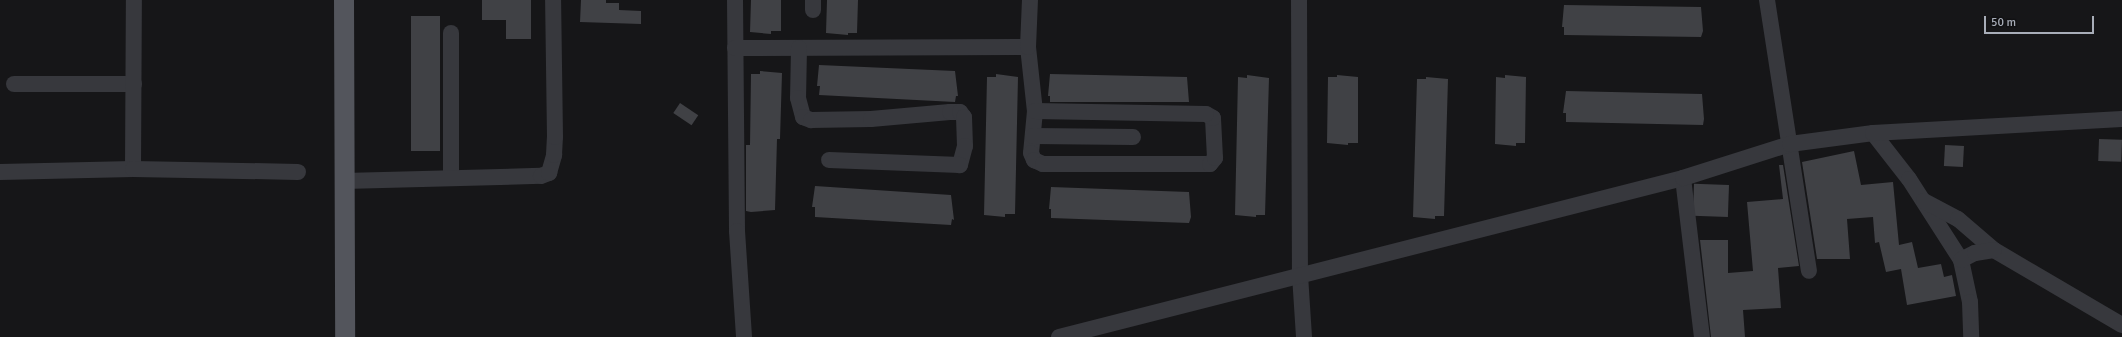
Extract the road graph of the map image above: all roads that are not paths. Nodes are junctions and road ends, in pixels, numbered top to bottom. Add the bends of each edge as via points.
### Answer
1 (134, 0) edge
2 (344, 0) edge
3 (553, 0) edge
4 (734, 0) edge
5 (1030, 0) edge
6 (1299, 0) edge
7 (1767, 0) edge
8 (452, 33) dead end
9 (1028, 47) junction
10 (735, 48) junction
11 (799, 48) junction
12 (14, 84) dead end
13 (134, 84) junction
14 (1035, 110) junction
15 (2122, 119) edge
16 (1873, 133) junction
17 (1033, 136) junction
18 (1133, 137) dead end
19 (1790, 144) junction
20 (829, 160) dead end
21 (134, 169) junction
22 (0, 172) edge
23 (298, 172) dead end
24 (451, 178) junction
25 (1683, 178) junction
26 (344, 181) junction
27 (1924, 201) junction
28 (1994, 250) junction
29 (1961, 260) junction
30 (1809, 271) dead end
31 (1300, 275) junction
32 (2122, 325) edge
33 (345, 337) edge
34 (744, 337) edge
35 (1059, 337) edge
36 (1304, 337) edge
37 (1702, 337) edge
38 (1971, 337) edge

1 - 13 street
2 - 26 main road
3 - 24 street via 555,137 549,173 541,176
4 - 10 street
5 - 9 street
6 - 31 street
7 - 19 street
8 - 24 street
9 - 11 street
9 - 14 street
10 - 11 street
10 - 34 street via 737,231
11 - 20 street via 798,98 804,117 811,120 871,119 950,112 960,112 964,117 965,146 960,164
12 - 13 street
13 - 21 street
14 - 17 street
14 - 17 street via 1206,114 1214,118 1215,158 1210,164 1043,164 1034,160 1031,153
15 - 16 street
16 - 19 street
16 - 27 street
17 - 18 street
19 - 25 street
19 - 30 street
21 - 22 street
21 - 23 street
24 - 26 street
25 - 31 street
25 - 37 street
26 - 33 main road
27 - 28 street via 1958,219
27 - 29 street
28 - 29 street via 1975,253
28 - 32 street
29 - 38 street via 1970,302
31 - 35 street
31 - 36 street

